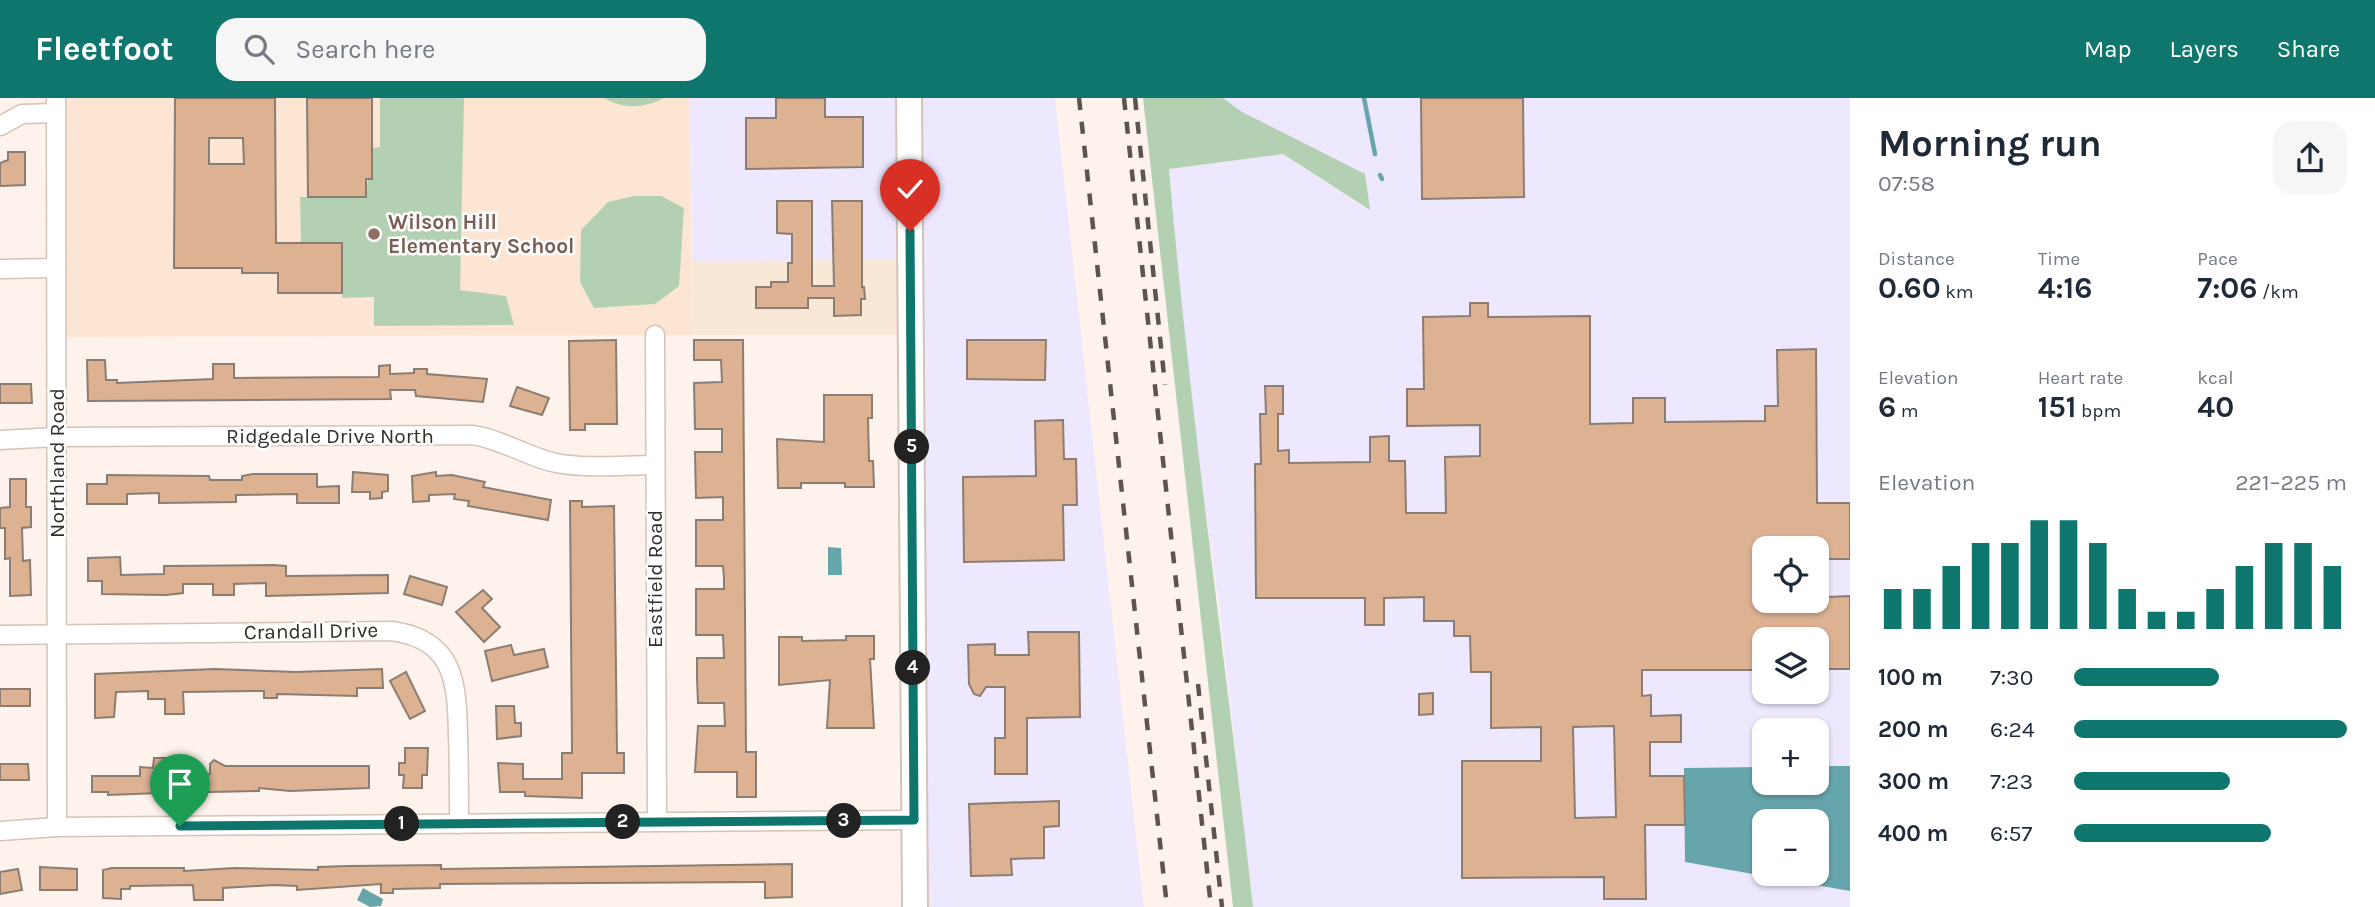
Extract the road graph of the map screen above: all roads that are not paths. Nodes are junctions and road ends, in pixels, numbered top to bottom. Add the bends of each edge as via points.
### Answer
1 (909, 98) edge
2 (56, 106) edge
3 (0, 126) edge
4 (56, 268) junction
5 (0, 269) edge
6 (655, 335) dead end
7 (57, 437) junction
8 (0, 440) edge
9 (654, 465) junction
10 (57, 634) junction
11 (0, 635) edge
12 (914, 820) junction
13 (657, 822) junction
14 (459, 824) junction
15 (57, 827) junction
16 (0, 831) edge
17 (915, 907) edge

1 - 12 street
2 - 3 street via 22,114
2 - 4 street, Northland Road
4 - 5 street
4 - 7 street, Northland Road
6 - 9 street, Eastfield Road
7 - 8 street, Ridgedale Drive North
7 - 9 street, Ridgedale Drive North via 472,435 561,464
7 - 10 street, Northland Road
9 - 13 street, Eastfield Road
10 - 11 street, Crandall Drive
10 - 14 street, Crandall Drive via 392,631 422,639 445,659 455,682
10 - 15 street, Northland Road
12 - 13 street
12 - 17 street
13 - 14 street
14 - 15 street
15 - 16 street

